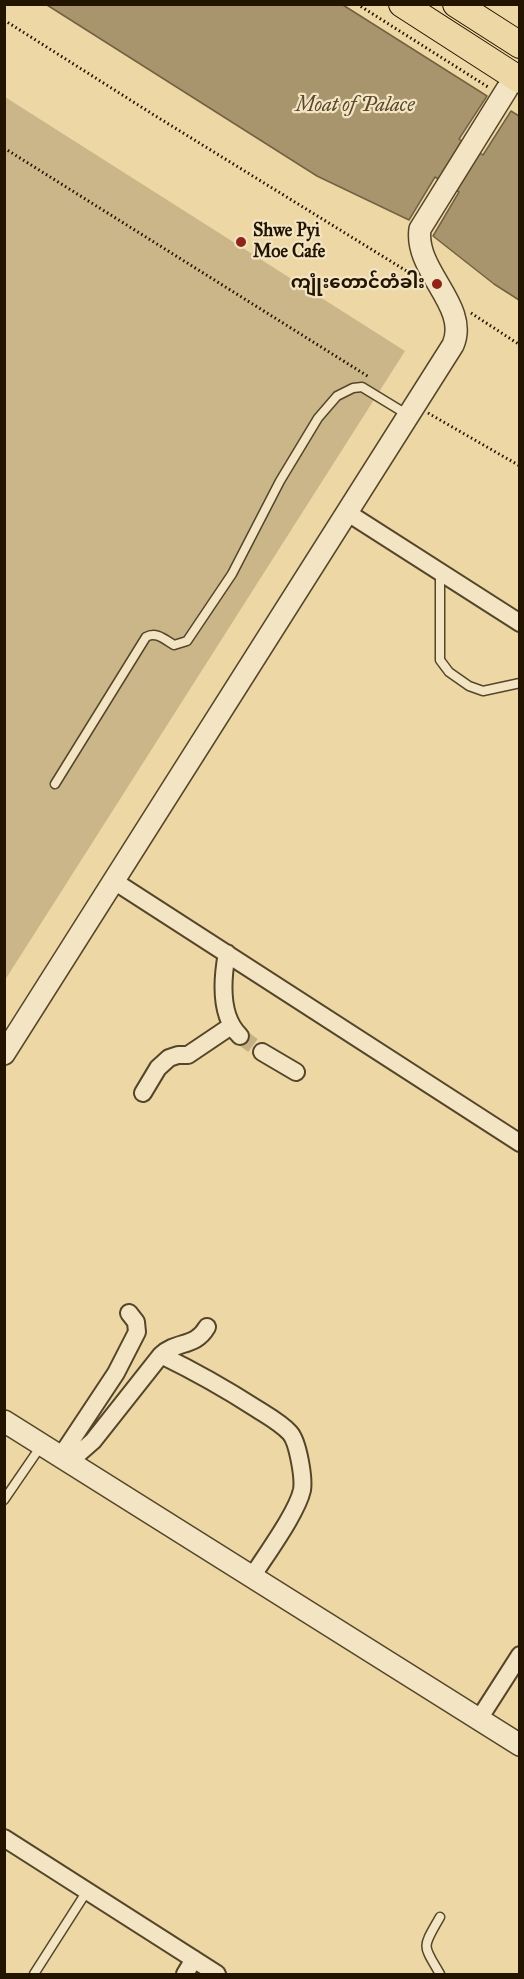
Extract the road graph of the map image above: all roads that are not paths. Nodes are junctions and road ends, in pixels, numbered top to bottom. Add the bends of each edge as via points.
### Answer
1 (402, 4) edge
2 (456, 4) edge
3 (519, 48) edge
4 (509, 86) edge
5 (411, 410) junction
6 (348, 513) junction
7 (440, 572) junction
8 (519, 623) edge
9 (519, 683) edge
10 (56, 784) dead end
11 (114, 881) junction
12 (227, 953) junction
13 (262, 1052) tunnel mouth
14 (4, 1054) edge
15 (296, 1072) dead end
16 (144, 1093) dead end
17 (519, 1143) edge
18 (129, 1313) dead end
19 (207, 1327) dead end
20 (161, 1355) junction
21 (4, 1421) edge
22 (42, 1444) junction
23 (65, 1459) junction
24 (4, 1500) edge
25 (252, 1577) junction
26 (519, 1654) edge
27 (479, 1719) junction
28 (519, 1745) edge
29 (4, 1838) edge
30 (87, 1891) junction
31 (440, 1917) dead end
32 (194, 1959) junction
33 (34, 1974) edge
34 (185, 1974) edge
35 (218, 1974) edge
36 (440, 1974) edge

1 - 4 main road
2 - 3 main road
3 - 4 main road
4 - 5 street via 420,229 428,267 458,328 453,345
5 - 6 street
5 - 10 lane via 362,387 337,396 318,418 232,574 187,641 174,645 161,636 146,638
6 - 7 street
6 - 11 street
7 - 8 street
7 - 9 lane via 440,660 449,672 483,691
11 - 12 street
11 - 14 street
12 - 16 street via 223,990 235,1031 188,1055 169,1058 158,1068
12 - 17 street
13 - 15 street
18 - 23 street via 137,1332
19 - 20 street via 200,1338
20 - 23 street via 93,1441
20 - 25 street via 250,1405 292,1435 302,1472 302,1490
21 - 22 street
22 - 23 street
22 - 24 lane
23 - 25 street
25 - 27 street
26 - 27 street
27 - 28 street
29 - 30 street
30 - 32 street
30 - 33 lane
31 - 36 lane via 425,1947
32 - 34 street
32 - 35 street

